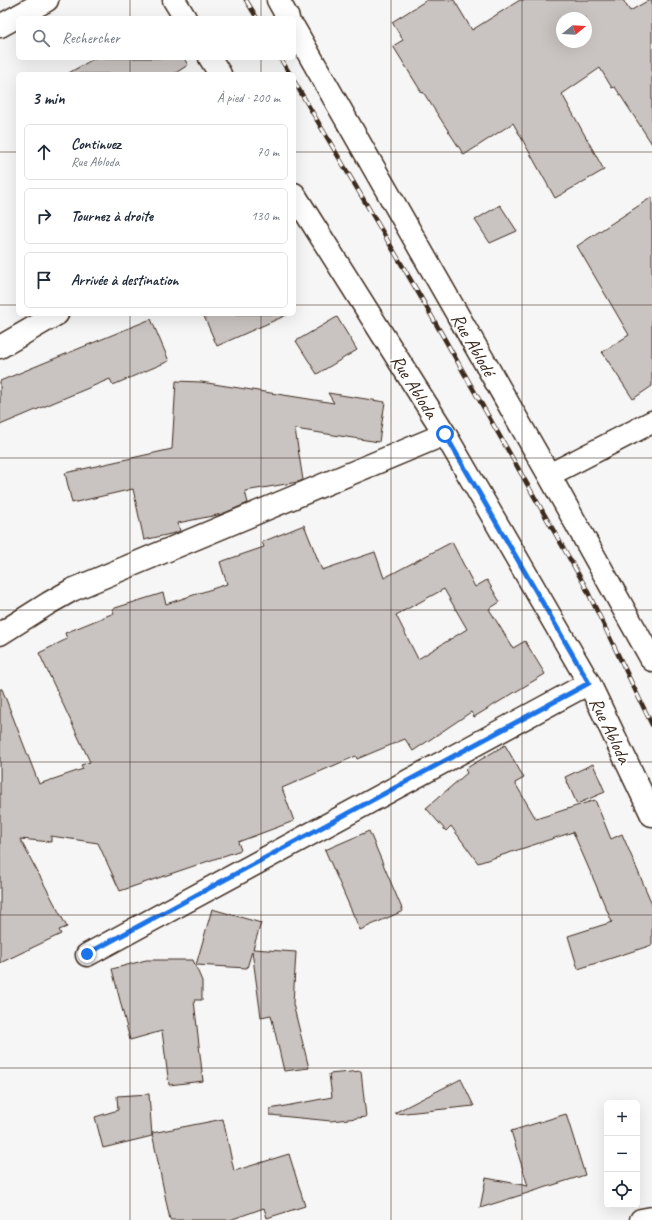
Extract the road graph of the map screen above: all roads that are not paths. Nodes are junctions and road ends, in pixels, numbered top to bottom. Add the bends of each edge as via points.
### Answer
1 (47, 0) edge
2 (174, 0) edge
3 (278, 0) edge
4 (18, 16) edge
5 (184, 16) edge
6 (287, 16) edge
7 (16, 17) edge
8 (0, 26) edge
9 (296, 31) edge
10 (211, 60) edge
11 (219, 72) edge
12 (296, 197) edge
13 (54, 316) edge
14 (0, 347) edge
15 (652, 422) edge
16 (445, 434) junction
17 (550, 475) junction
18 (0, 634) edge
19 (652, 660) edge
20 (589, 683) junction
21 (652, 815) edge
22 (87, 954) dead end
23 (652, 1218) edge
24 (641, 1220) edge

1 - 4 street
2 - 5 street
3 - 6 street
7 - 8 street
9 - 17 street, Rue Ablodé
10 - 11 street
12 - 16 street, Rue Abloda
13 - 14 street
15 - 17 street
16 - 18 street via 78,587
16 - 20 street, Rue Abloda
17 - 19 street, Rue Ablodé
20 - 21 street, Rue Abloda
20 - 22 street
23 - 24 street

